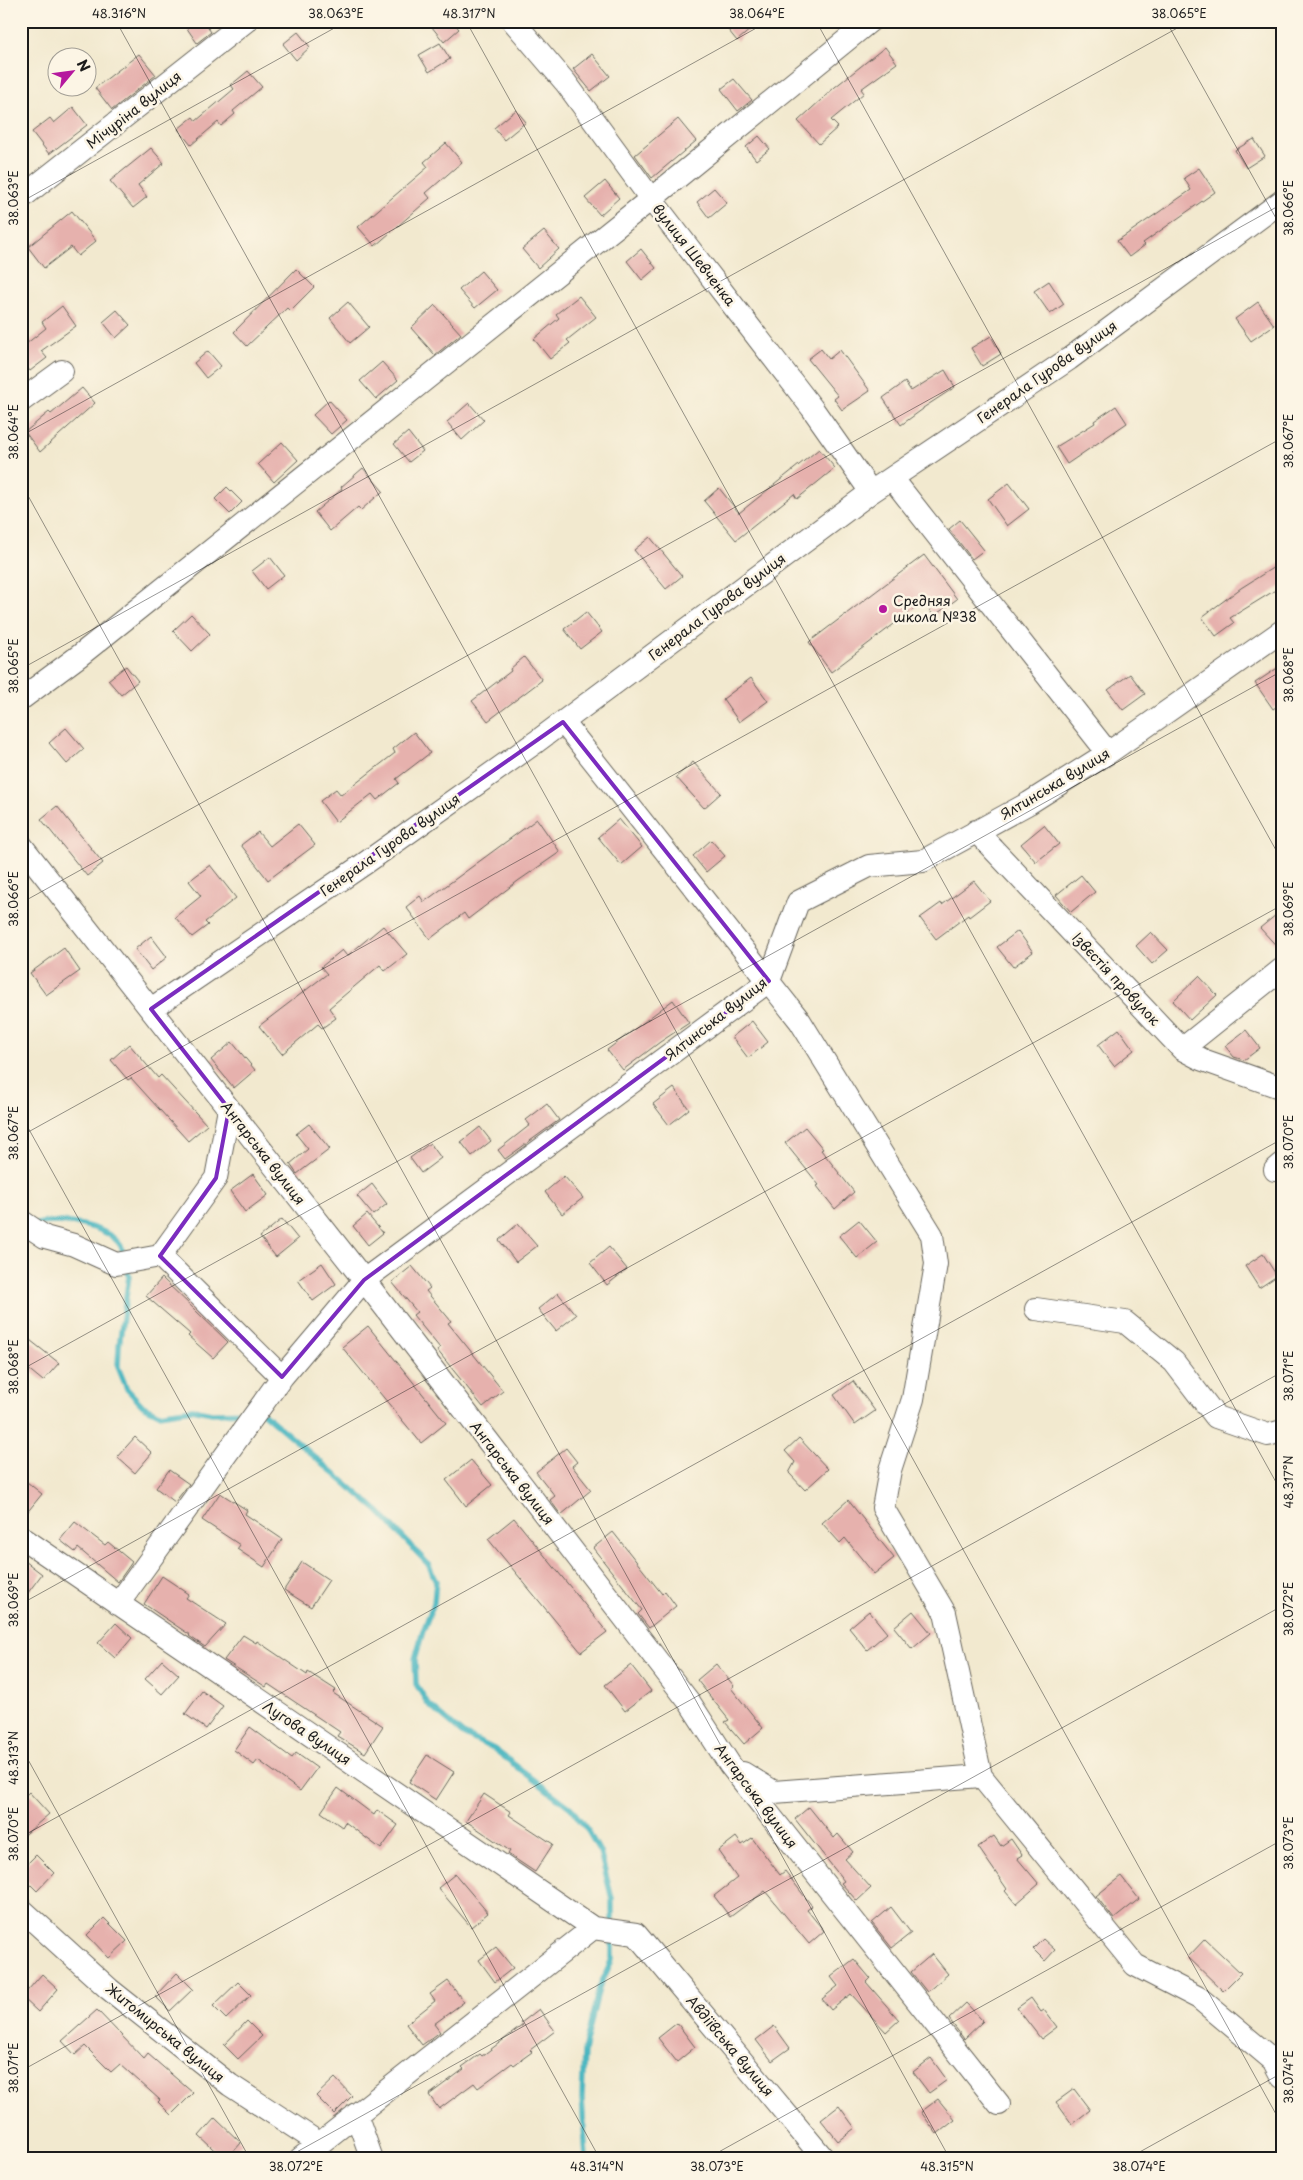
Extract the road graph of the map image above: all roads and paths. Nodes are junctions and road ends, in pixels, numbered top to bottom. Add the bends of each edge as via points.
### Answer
1 (246, 21) edge
2 (512, 21) edge
3 (870, 21) edge
4 (21, 198) edge
5 (651, 199) junction
6 (1282, 201) edge
7 (62, 371) dead end
8 (21, 401) edge
9 (892, 478) junction
10 (871, 492) junction
11 (1282, 631) edge
12 (21, 699) edge
13 (564, 722) junction
14 (1108, 753) junction
15 (976, 831) junction
16 (21, 845) edge
17 (1282, 969) edge
18 (769, 981) junction
19 (151, 1009) junction
20 (1182, 1049) junction
21 (1282, 1088) edge
22 (228, 1110) junction
23 (21, 1221) edge
24 (152, 1258) junction
25 (364, 1280) junction
26 (1036, 1309) dead end
27 (282, 1377) junction
28 (1282, 1432) edge
29 (21, 1537) edge
30 (118, 1604) junction
31 (730, 1765) junction
32 (981, 1776) junction
33 (21, 1910) edge
34 (593, 1928) junction
35 (1282, 2077) edge
36 (999, 2104) dead end
37 (356, 2114) junction
38 (320, 2143) junction
39 (300, 2159) edge
40 (372, 2159) edge
41 (824, 2159) edge

1 - 4 street, Мічуріна вулиця
2 - 5 street, вулиця Шевченка via 566,83
3 - 5 street
5 - 10 street, вулиця Шевченка via 812,408
5 - 12 street
6 - 9 street, Генерала Гурова вулиця via 1069,359
7 - 8 street
9 - 10 street, Генерала Гурова вулиця
9 - 14 street
10 - 13 street, Генерала Гурова вулиця
11 - 14 street, Ялтинська вулиця
13 - 18 street
13 - 19 street, Генерала Гурова вулиця
14 - 15 street, Ялтинська вулиця via 1029,803
15 - 18 street, Ялтинська вулиця via 923,861 870,866 798,902
15 - 20 street, Ізвєстія провулок
16 - 19 street, Ангарська вулиця
17 - 20 street
18 - 25 street, Ялтинська вулиця
18 - 32 street via 800,1020 932,1235 936,1264 913,1400 890,1470 883,1508 944,1612
19 - 22 street, Ангарська вулиця
20 - 21 street, Ізвєстія провулок via 1203,1060
22 - 24 street via 216,1178
22 - 25 street, Ангарська вулиця
23 - 24 street via 45,1238 74,1245 116,1264
24 - 27 street
25 - 27 street, Ялтинська вулиця
25 - 31 street, Ангарська вулиця via 690,1703
26 - 28 street via 1125,1322 1174,1362 1216,1417 1268,1435
27 - 30 street, Ялтинська вулиця
29 - 30 street, Лугова вулиця
30 - 34 street, Лугова вулиця
31 - 32 street via 774,1792
31 - 36 street, Ангарська вулиця
32 - 35 street via 1135,1965 1199,1998 1274,2060
33 - 38 street, Житомирська вулиця via 109,1989 230,2085
34 - 37 street
34 - 41 street, Авдіївська вулиця via 636,1934
37 - 38 street
37 - 40 street
38 - 39 street

